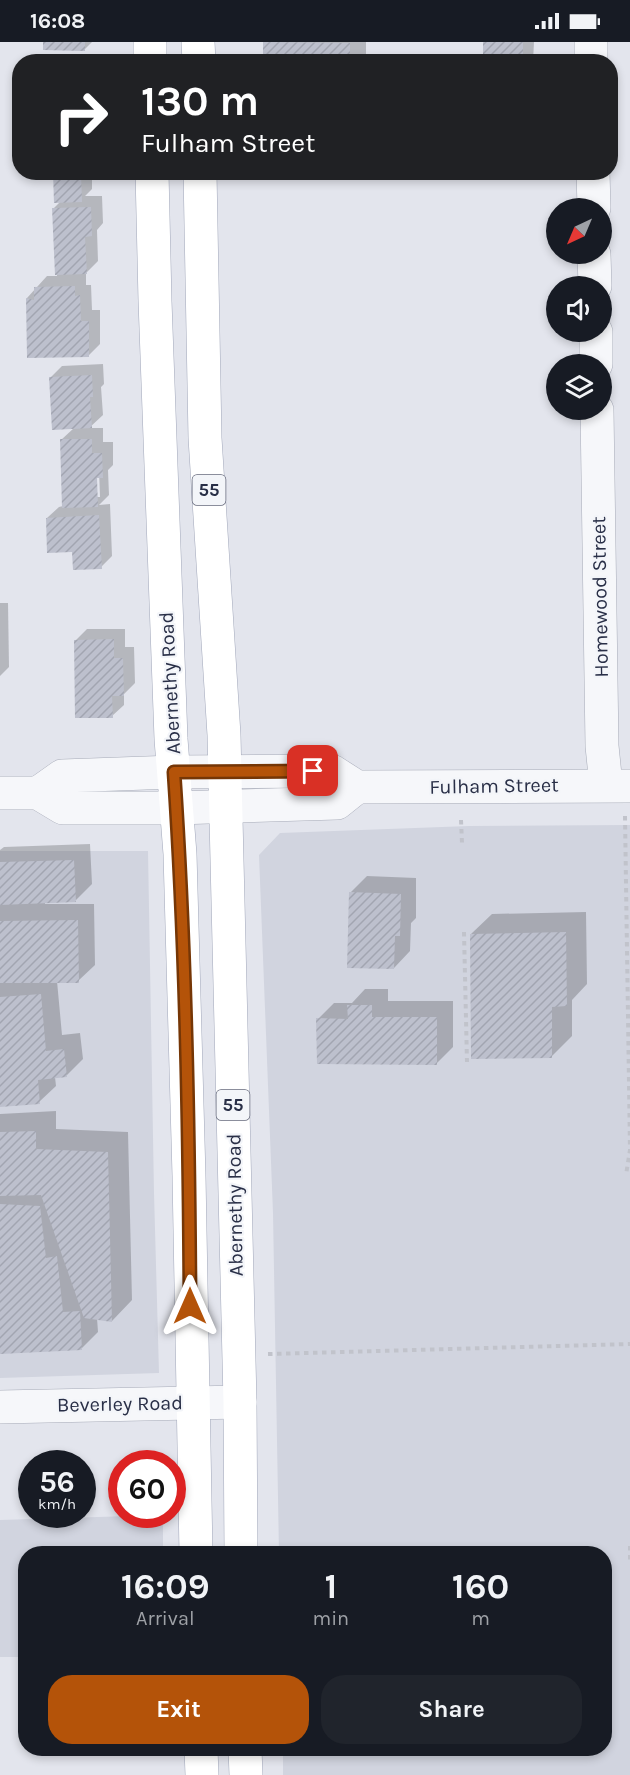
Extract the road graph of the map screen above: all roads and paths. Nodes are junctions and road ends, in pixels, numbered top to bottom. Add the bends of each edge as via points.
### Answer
1 (152, 180) edge
2 (200, 180) edge
3 (593, 180) edge
4 (594, 198) edge
5 (597, 420) edge
6 (174, 772) junction
7 (224, 772) junction
8 (357, 787) junction
9 (38, 793) junction
10 (0, 794) edge
11 (620, 795) edge
12 (226, 807) junction
13 (177, 808) junction
14 (461, 819) dead end
15 (462, 843) dead end
16 (464, 932) dead end
17 (467, 1062) dead end
18 (626, 1175) dead end
19 (630, 1344) edge
20 (267, 1354) dead end
21 (240, 1402) junction
22 (194, 1403) junction
23 (0, 1407) edge
24 (196, 1546) edge
25 (241, 1546) edge
26 (630, 1546) edge
27 (630, 1563) edge
28 (201, 1756) edge
29 (245, 1756) edge
30 (202, 1775) edge
31 (246, 1775) edge

1 - 6 main road, Abernethy Road / 55
2 - 7 main road, Abernethy Road / 55 via 205,438
3 - 4 street
5 - 11 street, Homewood Street via 602,746
6 - 7 street
6 - 9 street via 62,776
6 - 13 main road, Abernethy Road / 55
7 - 8 street via 332,771
7 - 12 main road, Abernethy Road / 55
8 - 11 street, Fulham Street
8 - 12 street via 337,803
9 - 10 street
9 - 13 street via 63,808
11 - 18 path via 630,1150
12 - 13 street
12 - 21 main road, Abernethy Road / 55
13 - 22 main road, Abernethy Road / 55
14 - 15 path
16 - 17 path
19 - 20 path
21 - 22 street, Beverley Road
21 - 25 main road, Abernethy Road / 55
22 - 23 street, Beverley Road
22 - 24 main road, Abernethy Road / 55
26 - 27 path
28 - 30 main road
29 - 31 main road

